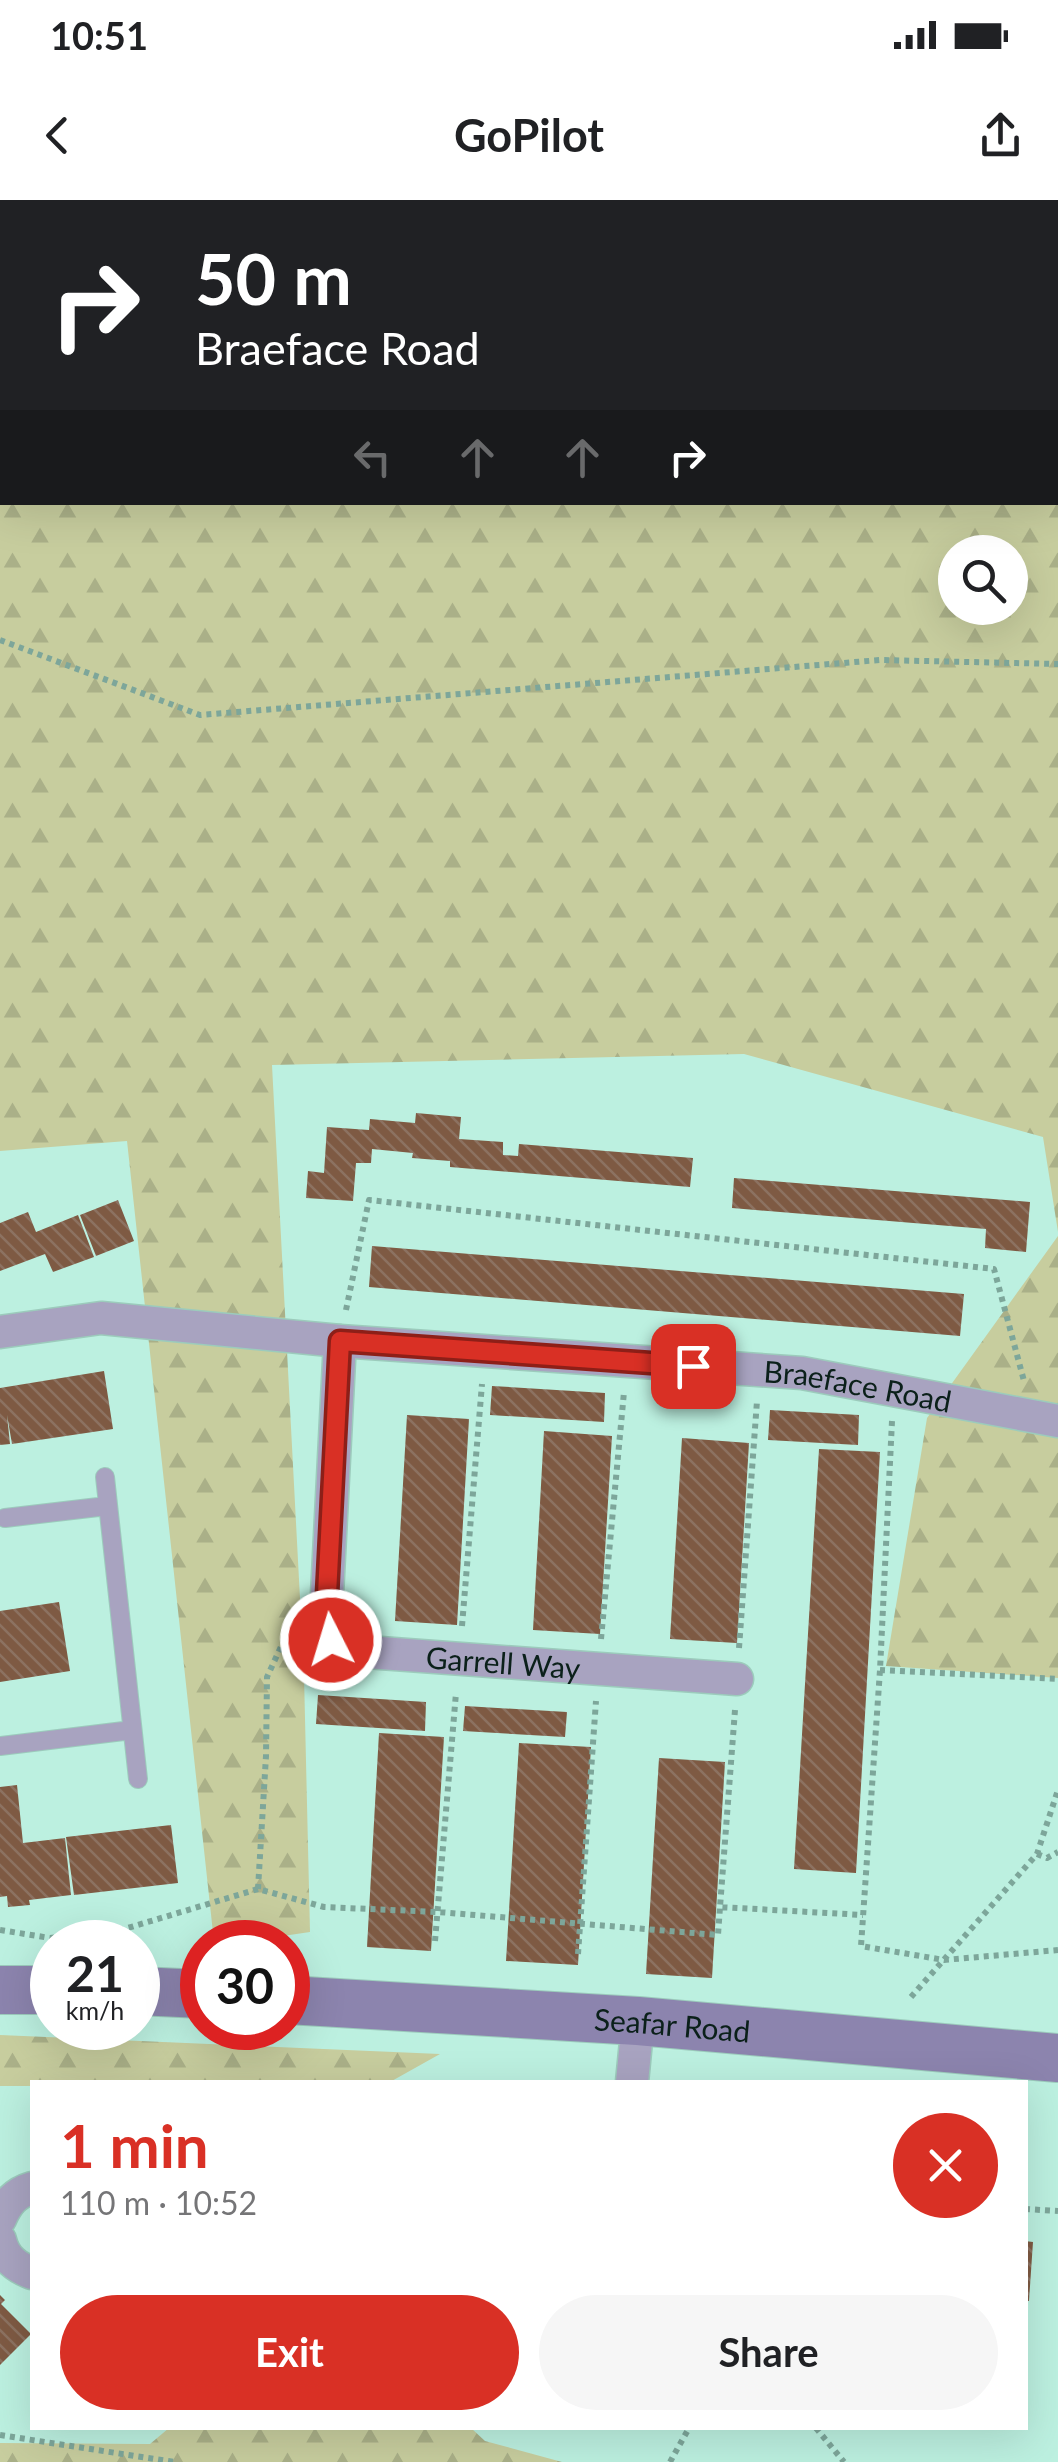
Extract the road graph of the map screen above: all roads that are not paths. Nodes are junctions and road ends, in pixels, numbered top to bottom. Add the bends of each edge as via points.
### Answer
1 (0, 1332) edge
2 (340, 1341) junction
3 (1046, 1419) edge
4 (106, 1476) dead end
5 (107, 1506) junction
6 (5, 1518) dead end
7 (737, 1679) dead end
8 (132, 1730) junction
9 (0, 1746) edge
10 (138, 1779) dead end
11 (0, 1990) edge
12 (30, 1990) edge
13 (310, 2001) edge
14 (638, 2021) junction
15 (1058, 2058) edge
16 (632, 2080) edge
17 (30, 2189) edge
18 (0, 2219) edge
19 (0, 2240) edge
20 (30, 2272) edge

1 - 2 street, Braeface Road via 101,1318
2 - 3 street, Braeface Road via 802,1373
2 - 7 street, Garrell Way via 326,1614 331,1640 353,1651
4 - 5 lane
5 - 6 lane
5 - 8 lane
8 - 9 lane
8 - 10 lane
11 - 12 street
13 - 14 street, Seafar Road
14 - 15 street, Seafar Road
14 - 16 street
17 - 18 street via 15,2196
19 - 20 street via 8,2259

